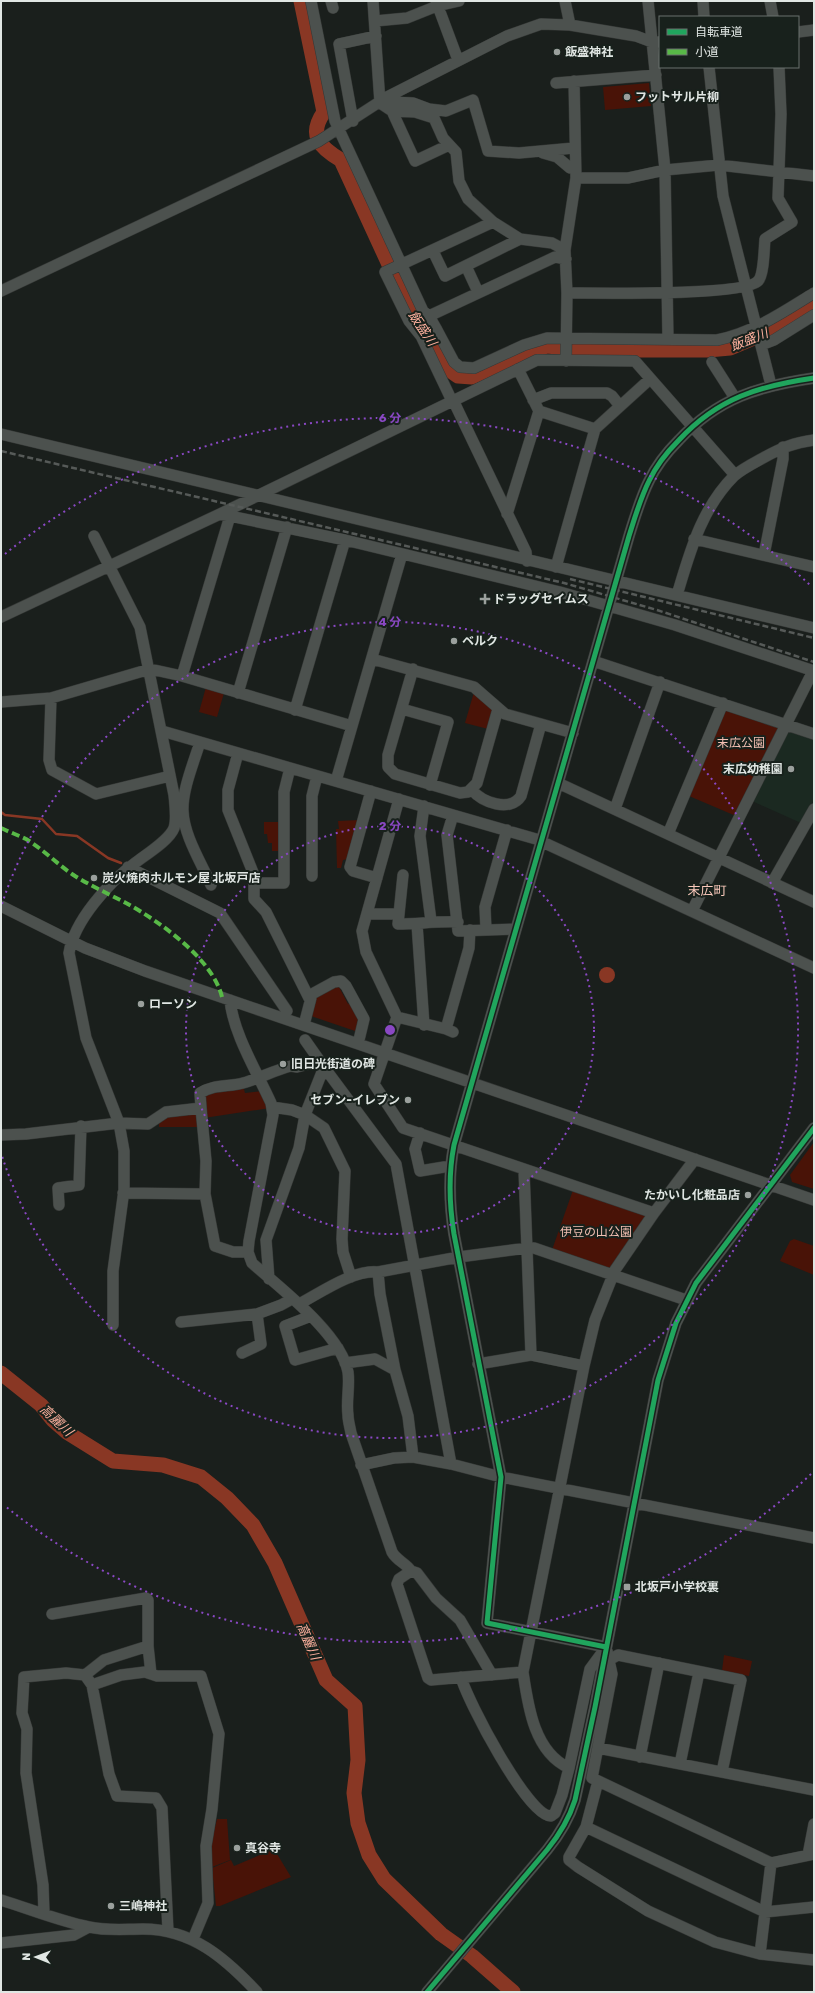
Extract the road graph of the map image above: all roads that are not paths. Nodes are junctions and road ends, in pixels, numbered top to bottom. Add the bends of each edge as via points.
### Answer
1 (311, 1) edge
2 (373, 1) edge
3 (459, 1) edge
4 (565, 1) edge
5 (648, 1) edge
6 (702, 1) edge
7 (770, 1) edge
8 (436, 3) edge
9 (704, 16) edge
10 (773, 16) edge
11 (375, 21) junction
12 (570, 25) junction
13 (814, 30) edge
14 (799, 32) edge
15 (376, 36) junction
16 (656, 42) edge
17 (458, 60) junction
18 (709, 68) edge
19 (779, 68) edge
20 (656, 75) junction
21 (574, 81) junction
22 (556, 83) dead end
23 (384, 100) junction
24 (392, 111) junction
25 (353, 121) junction
26 (338, 131) junction
27 (450, 145) junction
28 (574, 148) junction
29 (538, 152) junction
30 (719, 165) junction
31 (570, 168) dead end
32 (665, 170) junction
33 (779, 173) junction
34 (814, 176) edge
35 (576, 178) junction
36 (493, 222) junction
37 (520, 239) junction
38 (434, 250) junction
39 (566, 254) junction
40 (401, 265) junction
41 (466, 266) junction
42 (746, 287) junction
43 (1, 291) edge
44 (478, 292) junction
45 (567, 293) junction
46 (667, 293) junction
47 (814, 293) edge
48 (814, 315) edge
49 (428, 316) junction
50 (756, 328) junction
51 (668, 339) junction
52 (567, 340) junction
53 (761, 344) junction
54 (567, 358) junction
55 (712, 362) dead end
56 (518, 368) junction
57 (814, 378) edge
58 (650, 379) junction
59 (771, 385) junction
60 (734, 398) junction
61 (452, 400) junction
62 (533, 400) junction
63 (620, 406) junction
64 (539, 411) junction
65 (692, 426) junction
66 (595, 429) junction
67 (1, 434) edge
68 (814, 440) edge
69 (783, 447) junction
70 (735, 475) junction
71 (256, 496) junction
72 (507, 514) junction
73 (225, 515) junction
74 (286, 527) junction
75 (94, 536) dead end
76 (694, 538) junction
77 (345, 540) junction
78 (402, 554) junction
79 (764, 555) junction
80 (527, 561) junction
81 (110, 566) junction
82 (556, 567) junction
83 (814, 567) edge
84 (616, 581) junction
85 (677, 595) junction
86 (609, 606) junction
87 (1, 617) edge
88 (814, 628) edge
89 (372, 659) junction
90 (594, 661) junction
91 (150, 669) junction
92 (413, 669) junction
93 (814, 671) edge
94 (182, 676) junction
95 (660, 682) junction
96 (238, 693) junction
97 (51, 698) junction
98 (1, 702) edge
99 (722, 703) junction
100 (402, 709) junction
101 (498, 709) junction
102 (295, 710) junction
103 (541, 724) junction
104 (786, 724) junction
105 (352, 726) junction
106 (162, 731) junction
107 (573, 733) junction
108 (814, 734) edge
109 (200, 742) junction
110 (238, 753) junction
111 (290, 768) junction
112 (170, 776) junction
113 (317, 776) junction
114 (336, 781) junction
115 (558, 783) junction
116 (430, 784) junction
117 (472, 790) junction
118 (370, 791) junction
119 (399, 799) junction
120 (424, 806) junction
121 (614, 809) junction
122 (814, 809) edge
123 (453, 815) junction
124 (507, 830) junction
125 (668, 834) junction
126 (542, 841) junction
127 (719, 858) junction
128 (128, 868) junction
129 (403, 875) dead end
130 (312, 876) dead end
131 (377, 878) junction
132 (772, 882) junction
133 (254, 884) junction
134 (211, 885) dead end
135 (814, 902) edge
136 (1, 906) edge
137 (692, 911) junction
138 (367, 914) junction
139 (399, 914) junction
140 (431, 921) junction
141 (458, 922) junction
142 (417, 924) junction
143 (516, 929) junction
144 (470, 930) junction
145 (486, 930) junction
146 (71, 940) junction
147 (814, 968) edge
148 (310, 998) junction
149 (230, 1000) junction
150 (287, 1011) dead end
151 (398, 1017) junction
152 (304, 1025) junction
153 (424, 1025) junction
154 (305, 1040) dead end
155 (358, 1044) junction
156 (386, 1053) junction
157 (322, 1064) junction
158 (259, 1077) junction
159 (472, 1083) junction
160 (272, 1107) junction
161 (200, 1108) junction
162 (305, 1115) junction
163 (119, 1123) junction
164 (82, 1126) junction
165 (814, 1128) edge
166 (420, 1133) junction
167 (1, 1135) edge
168 (454, 1145) junction
169 (695, 1159) junction
170 (450, 1166) junction
171 (524, 1170) junction
172 (770, 1185) junction
173 (123, 1193) junction
174 (205, 1194) junction
175 (814, 1200) edge
176 (59, 1205) dead end
177 (654, 1213) junction
178 (527, 1248) junction
179 (248, 1252) junction
180 (459, 1257) junction
181 (414, 1266) junction
182 (378, 1272) junction
183 (613, 1275) junction
184 (351, 1277) junction
185 (269, 1279) junction
186 (686, 1300) junction
187 (296, 1301) junction
188 (257, 1314) junction
189 (311, 1316) junction
190 (181, 1322) dead end
191 (113, 1326) dead end
192 (338, 1348) junction
193 (242, 1353) dead end
194 (531, 1355) junction
195 (345, 1362) junction
196 (478, 1364) junction
197 (584, 1366) junction
198 (395, 1370) junction
199 (413, 1457) junction
200 (451, 1464) junction
201 (361, 1465) junction
202 (501, 1477) junction
203 (560, 1488) junction
204 (634, 1502) junction
205 (814, 1538) edge
206 (411, 1571) junction
207 (52, 1614) dead end
208 (531, 1633) junction
209 (148, 1646) junction
210 (606, 1647) junction
211 (610, 1660) junction
212 (658, 1663) junction
213 (523, 1672) junction
214 (699, 1672) junction
215 (152, 1674) junction
216 (86, 1675) junction
217 (492, 1675) junction
218 (461, 1677) junction
219 (92, 1684) junction
220 (598, 1748) junction
221 (640, 1757) junction
222 (680, 1764) junction
223 (570, 1768) junction
224 (722, 1772) junction
225 (598, 1781) junction
226 (814, 1790) edge
227 (814, 1824) edge
228 (586, 1827) junction
229 (811, 1854) edge
230 (771, 1863) junction
231 (1, 1900) edge
232 (814, 1907) edge
233 (765, 1912) junction
234 (44, 1913) junction
235 (89, 1927) junction
236 (168, 1931) junction
237 (192, 1939) junction
238 (1, 1942) edge
239 (760, 1954) junction
240 (814, 1960) edge
241 (429, 1989) edge
242 (257, 1992) edge

1 - 26 street
2 - 11 street
3 - 8 street
4 - 12 street
5 - 16 street
6 - 9 street
7 - 10 street
8 - 11 street via 406,18
8 - 17 street
11 - 15 street
12 - 16 street via 636,36
12 - 17 street via 541,24 507,36
13 - 14 street
15 - 23 street
15 - 25 street via 339,44
16 - 20 street
17 - 23 street
18 - 30 street
19 - 33 street
20 - 21 street
20 - 32 street
21 - 22 street
21 - 28 street
23 - 24 street
23 - 25 street
23 - 29 street via 413,103 429,109 446,111 473,100 488,151
24 - 27 street via 415,112 434,118 443,138
24 - 27 street via 414,161
25 - 26 street
26 - 40 street
26 - 43 street
27 - 36 street via 456,152 459,181 463,191
28 - 29 street
28 - 35 street
29 - 31 street via 557,157
30 - 32 street
30 - 33 street
30 - 42 street via 723,196
32 - 35 street via 628,178
32 - 46 street
33 - 34 street
33 - 42 street via 778,198 792,222 765,240 761,275 758,281
35 - 39 street
36 - 37 street
36 - 38 street
37 - 39 street via 552,243
37 - 41 street
38 - 40 street
38 - 41 street via 445,276
39 - 44 street via 554,257
39 - 45 street
40 - 49 street via 423,311
40 - 61 street via 385,272 409,321 421,336
41 - 44 street
42 - 46 street
42 - 50 street
44 - 49 street
45 - 46 street
45 - 52 street
46 - 51 street
47 - 50 street
48 - 53 street via 774,340
49 - 52 street via 454,362 468,369 535,341 547,338
50 - 51 street via 717,340
50 - 53 street
51 - 52 street
52 - 54 street
53 - 59 street
54 - 56 street via 537,360
54 - 58 street via 635,362
55 - 60 street
56 - 61 street
56 - 62 street
57 - 59 street
58 - 63 street
58 - 65 street
59 - 60 street
60 - 65 street
61 - 71 street via 445,406
61 - 72 street
62 - 63 street via 551,393 607,393
62 - 64 street
63 - 66 street
64 - 66 street
64 - 72 street
65 - 70 street
65 - 84 street via 664,457 649,480 639,503
66 - 82 street
67 - 71 street
68 - 69 street
69 - 70 street
69 - 79 street
70 - 76 street via 714,502
71 - 73 street
71 - 80 street
72 - 80 street via 526,552
73 - 74 street
73 - 81 street
73 - 94 street
74 - 77 street
74 - 96 street
75 - 81 street
76 - 79 street
76 - 85 street
77 - 78 street
77 - 102 street
78 - 86 street
78 - 89 street
79 - 83 street
80 - 82 street
81 - 87 street
81 - 91 street via 140,627
82 - 84 street
84 - 85 street
84 - 86 street
85 - 88 street
86 - 90 street
86 - 93 street
89 - 92 street
89 - 105 street
90 - 95 street
90 - 107 street
91 - 94 street
91 - 97 street
91 - 106 street
92 - 100 street
92 - 101 street via 474,687
93 - 104 street
94 - 96 street
95 - 99 street
95 - 121 street
96 - 102 street
97 - 98 street
97 - 112 street via 49,760 52,770 96,794
99 - 104 street
99 - 125 street
100 - 116 street via 388,756 388,767 395,774
100 - 116 street via 448,722
101 - 103 street via 505,714
101 - 117 street via 477,783
102 - 105 street
103 - 107 street
103 - 117 street via 518,801 504,805 478,797
104 - 108 street
104 - 127 street
105 - 114 street
106 - 109 street
106 - 112 street
107 - 115 street
109 - 110 street
109 - 134 street via 183,811 186,828
110 - 111 street
110 - 133 street via 228,790 228,810 254,875
111 - 113 street
111 - 133 street via 284,792 284,883
112 - 128 street via 174,795 174,828 155,848
113 - 114 street
113 - 130 street via 312,796
114 - 118 street
115 - 121 street
115 - 126 street
116 - 117 street via 460,793
118 - 119 street
118 - 131 street via 350,867 353,871
119 - 120 street
119 - 131 street
120 - 123 street
120 - 140 street via 420,836
121 - 125 street
122 - 132 street
123 - 124 street
123 - 141 street via 447,835
124 - 126 street
124 - 145 street via 485,907
125 - 127 street
126 - 137 street
126 - 143 street
127 - 132 street
127 - 137 street
128 - 146 street via 103,892
128 - 150 street via 220,913
129 - 139 street
131 - 138 street
132 - 135 street
133 - 148 street via 254,899 266,912
136 - 146 street
137 - 147 street
138 - 139 street
138 - 151 street via 362,931 364,947
139 - 142 street via 398,924
140 - 141 street
140 - 142 street
141 - 144 street via 458,931
142 - 153 street
143 - 145 street
143 - 159 street
144 - 145 street
144 - 153 street via 469,948 449,1031
146 - 149 street via 102,955
146 - 163 street via 70,964 86,1038
148 - 152 street
148 - 155 street via 314,992 334,982 344,983 364,1019
149 - 152 street
149 - 158 street via 231,1011 241,1038
151 - 153 street
151 - 156 street
152 - 155 street
154 - 157 street
155 - 156 street
156 - 159 street
156 - 166 street via 375,1087 403,1128
157 - 158 street via 291,1066
157 - 162 street
157 - 181 street via 396,1164
158 - 160 street
158 - 161 street via 200,1093
159 - 168 street
159 - 169 street
160 - 162 street
160 - 179 street via 271,1126 255,1202
161 - 163 street via 166,1112 148,1124
161 - 174 street via 206,1161
162 - 184 street via 324,1128 345,1171 342,1239 343,1252
162 - 185 street via 299,1148 266,1240
163 - 164 street
163 - 173 street via 124,1151
164 - 167 street
164 - 176 street via 79,1185 58,1188
165 - 172 street
166 - 168 street
166 - 170 street via 415,1149 420,1171
168 - 170 street
168 - 171 street
169 - 172 street
169 - 177 street
170 - 180 street via 449,1205
171 - 177 street
171 - 178 street
172 - 175 street
172 - 186 street via 708,1265
173 - 174 street
173 - 191 street via 113,1271
174 - 179 street via 215,1246 233,1252
177 - 183 street
178 - 180 street
178 - 183 street via 534,1248
178 - 194 street
179 - 185 street via 252,1263
180 - 181 street
180 - 196 street
181 - 182 street
181 - 200 street
182 - 184 street via 368,1271
182 - 198 street
183 - 186 street
183 - 197 street via 595,1320
184 - 187 street
185 - 187 street
186 - 204 street via 663,1360
187 - 188 street
187 - 189 street
188 - 190 street
188 - 193 street via 261,1344
189 - 192 street
189 - 192 street via 285,1326 295,1360
192 - 195 street
194 - 196 street
194 - 197 street
195 - 198 street via 375,1360
195 - 201 street via 349,1383 347,1414
196 - 202 street
197 - 203 street
198 - 199 street via 408,1416
199 - 200 street
199 - 201 street
200 - 202 street
201 - 206 street via 394,1557
202 - 203 street
202 - 208 street via 487,1623
203 - 204 street
203 - 208 street
204 - 205 street
204 - 210 street
206 - 217 street via 417,1573 436,1598 460,1620
206 - 218 street via 398,1579 398,1584 428,1678 432,1680
207 - 209 street via 146,1598
208 - 210 street
208 - 213 street
209 - 215 street
209 - 216 street via 104,1660
210 - 211 street
210 - 223 street via 590,1669
210 - 241 street via 596,1707 575,1800 563,1828
211 - 212 street via 618,1655
211 - 220 street via 612,1674
212 - 214 street
212 - 221 street
213 - 217 street
213 - 223 street via 529,1713 546,1749 558,1763
214 - 222 street
214 - 224 street via 741,1680
215 - 219 street via 130,1674
215 - 237 street via 201,1676 219,1734 206,1846 208,1903
216 - 219 street
216 - 234 street via 66,1673 24,1677 22,1712 27,1729 26,1774 43,1885
217 - 218 street
218 - 223 street via 480,1723 523,1792 548,1816 555,1813
219 - 236 street via 109,1774 117,1796 156,1798 162,1808
220 - 221 street
220 - 225 street via 592,1778
221 - 222 street
222 - 224 street
224 - 226 street
225 - 228 street
225 - 230 street
227 - 229 street
228 - 233 street
228 - 239 street via 569,1857 569,1860 578,1867 648,1911 715,1942
229 - 230 street
230 - 233 street
231 - 234 street
232 - 233 street
233 - 239 street
234 - 235 street
235 - 236 street
235 - 238 street via 74,1935
236 - 237 street
237 - 242 street via 218,1954
239 - 240 street

